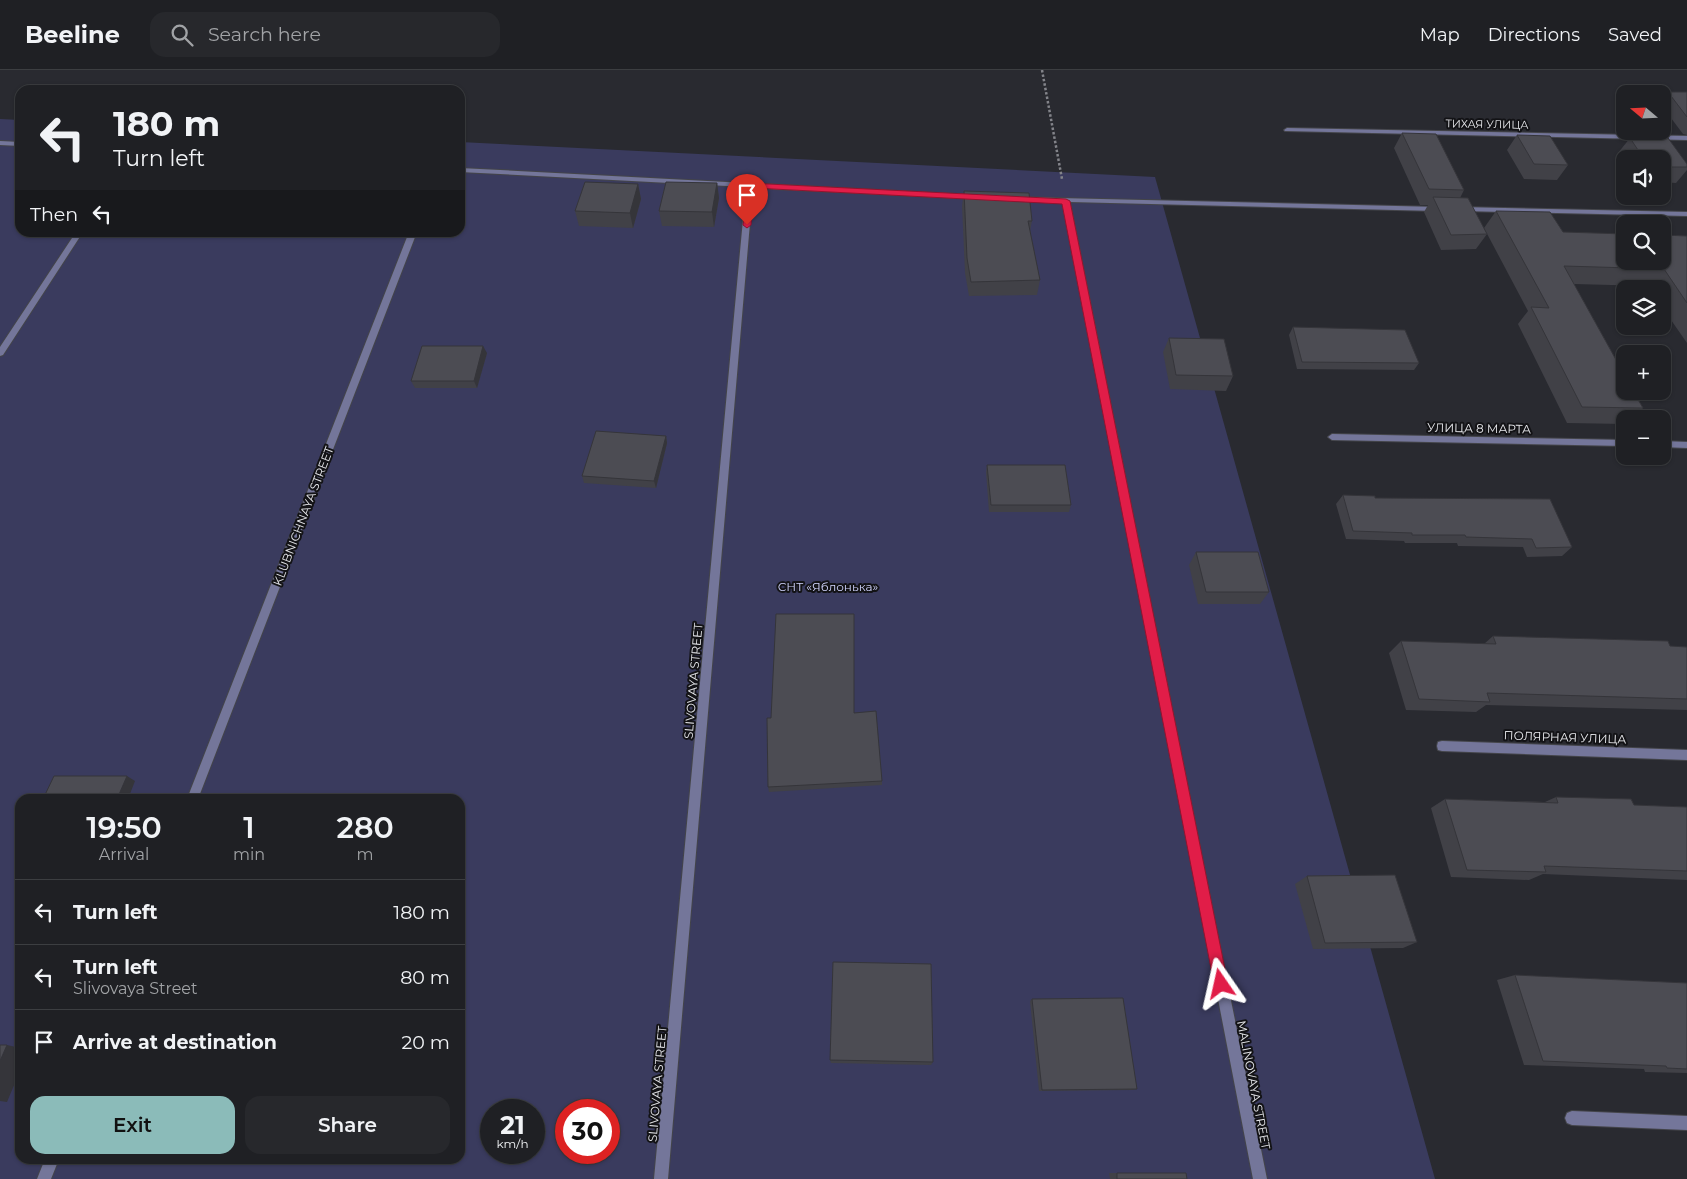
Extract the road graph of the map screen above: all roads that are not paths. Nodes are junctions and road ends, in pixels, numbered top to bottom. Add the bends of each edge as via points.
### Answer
1 (1287, 130) dead end
2 (1687, 138) edge
3 (0, 143) edge
4 (15, 144) edge
5 (465, 170) edge
6 (750, 185) junction
7 (988, 197) edge
8 (1008, 198) edge
9 (1066, 201) junction
10 (1687, 214) edge
11 (77, 237) edge
12 (411, 237) edge
13 (0, 353) edge
14 (1332, 437) dead end
15 (1616, 444) edge
16 (1671, 444) edge
17 (1687, 445) edge
18 (1442, 746) dead end
19 (1687, 756) edge
20 (194, 794) edge
21 (1572, 1118) dead end
22 (1687, 1123) edge
23 (50, 1164) edge
24 (44, 1179) edge
25 (661, 1179) edge
26 (1260, 1179) edge

1 - 2 street, ТИХАЯ УЛИЦА
3 - 4 street
5 - 6 street
6 - 7 street
6 - 25 street, SLIVOVAYA STREET
8 - 9 street
9 - 10 street
9 - 26 street, MALINOVAYA STREET
11 - 13 street
12 - 20 street, KLUBNICHNAYA STREET
14 - 15 street, УЛИЦА 8 МАРТА
16 - 17 street
18 - 19 street, ПОЛЯРНАЯ УЛИЦА
21 - 22 street
23 - 24 street

